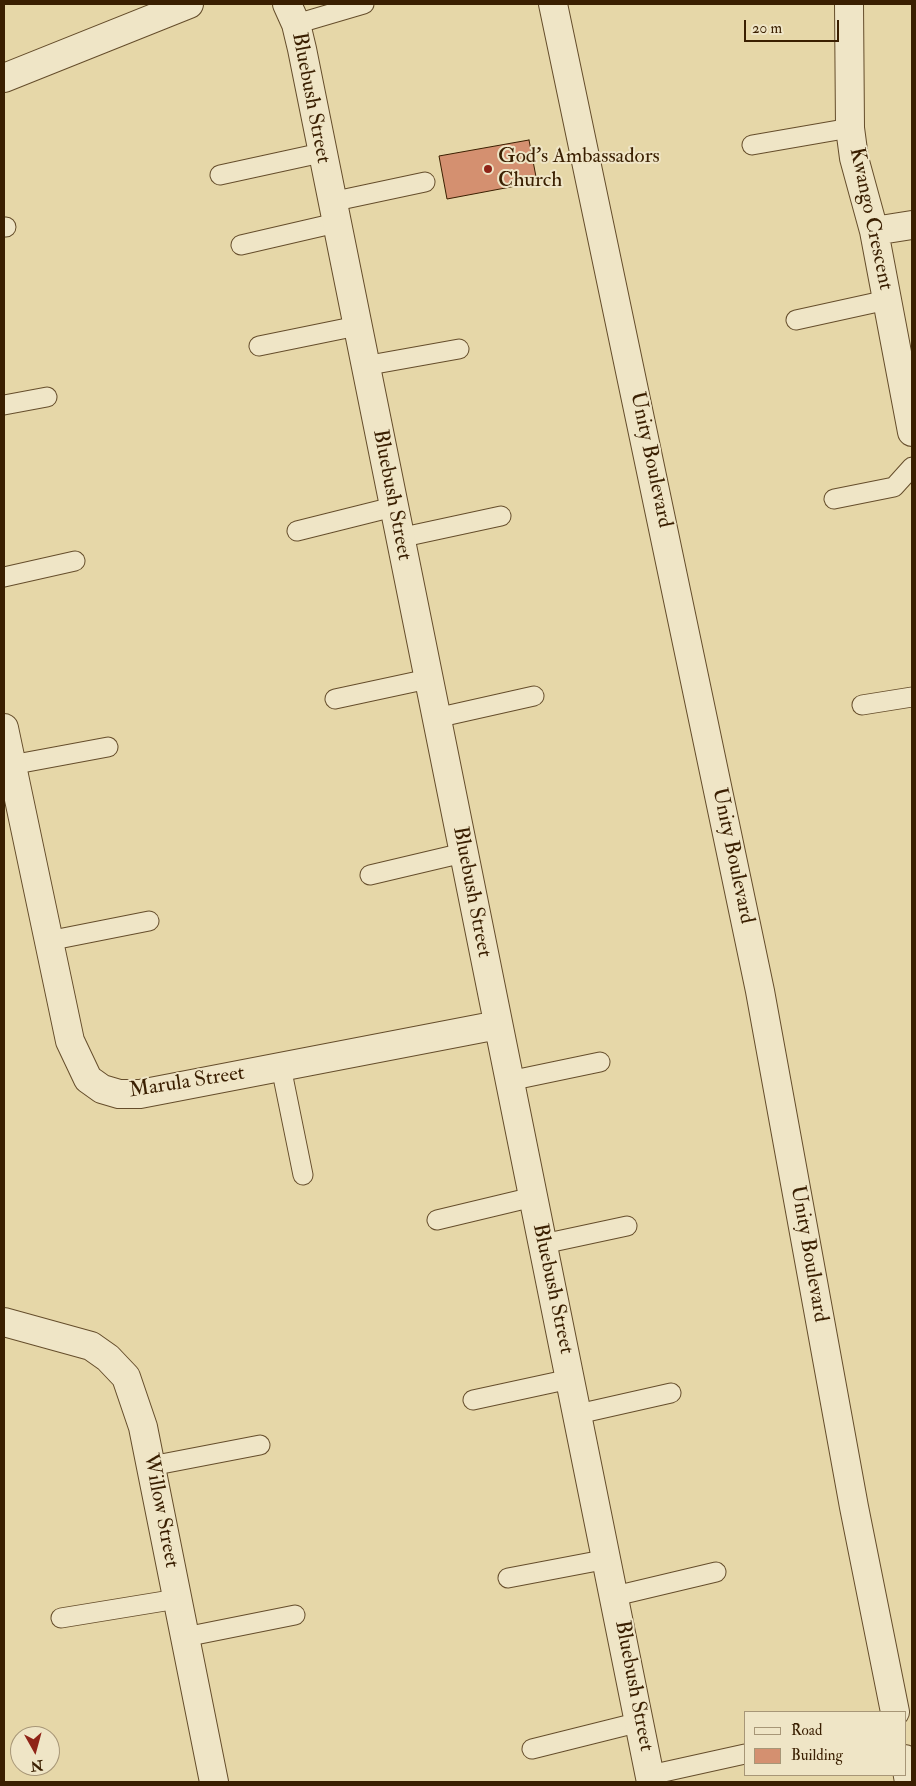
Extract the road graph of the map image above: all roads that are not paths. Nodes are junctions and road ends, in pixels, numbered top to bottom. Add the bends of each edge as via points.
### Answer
1 (189, 4) edge
2 (364, 4) edge
3 (553, 4) edge
4 (849, 4) edge
5 (291, 14) edge
6 (4, 78) edge
7 (850, 128) junction
8 (752, 145) dead end
9 (322, 153) junction
10 (220, 175) dead end
11 (425, 182) dead end
12 (334, 213) junction
13 (912, 226) edge
14 (874, 231) junction
15 (241, 245) dead end
16 (887, 300) junction
17 (796, 320) dead end
18 (357, 326) junction
19 (259, 346) dead end
20 (459, 348) dead end
21 (364, 366) junction
22 (47, 397) dead end
23 (4, 404) edge
24 (912, 432) edge
25 (912, 467) edge
26 (834, 499) dead end
27 (393, 507) junction
28 (501, 516) dead end
29 (297, 531) dead end
30 (399, 538) junction
31 (75, 561) dead end
32 (4, 577) edge
33 (428, 679) junction
34 (534, 696) dead end
35 (912, 697) edge
36 (335, 699) dead end
37 (862, 705) dead end
38 (436, 718) junction
39 (4, 728) edge
40 (108, 747) dead end
41 (11, 765) junction
42 (463, 853) junction
43 (370, 875) dead end
44 (149, 920) dead end
45 (48, 941) junction
46 (498, 1025) junction
47 (600, 1062) dead end
48 (281, 1067) junction
49 (510, 1081) junction
50 (303, 1175) dead end
51 (533, 1197) junction
52 (437, 1220) dead end
53 (627, 1226) dead end
54 (543, 1244) junction
55 (4, 1322) edge
56 (570, 1379) junction
57 (670, 1393) dead end
58 (473, 1400) dead end
59 (578, 1414) junction
60 (260, 1445) dead end
61 (151, 1466) junction
62 (608, 1559) junction
63 (716, 1572) dead end
64 (508, 1578) dead end
65 (615, 1596) junction
66 (177, 1599) junction
67 (295, 1614) dead end
68 (61, 1618) dead end
69 (185, 1637) junction
70 (895, 1711) edge
71 (640, 1722) junction
72 (532, 1749) dead end
73 (744, 1754) edge
74 (906, 1764) edge
75 (651, 1779) edge
76 (214, 1782) edge
77 (910, 1782) edge

1 - 6 street
2 - 5 lane
3 - 70 street, Unity Boulevard via 760,991 854,1507
4 - 7 street, Kwango Crescent
5 - 9 street, Bluebush Street
7 - 8 lane
7 - 14 street, Kwango Crescent via 859,180
9 - 10 lane
9 - 12 street, Bluebush Street
11 - 12 lane
12 - 15 lane
12 - 18 street, Bluebush Street
13 - 14 street
14 - 16 street, Kwango Crescent
16 - 17 lane
16 - 24 street, Kwango Crescent
18 - 19 lane
18 - 21 street, Bluebush Street
20 - 21 lane
21 - 27 street, Bluebush Street
22 - 23 lane
25 - 26 lane via 894,487
27 - 29 lane
27 - 30 street, Bluebush Street
28 - 30 lane
30 - 33 street, Bluebush Street
31 - 32 lane
33 - 36 lane
33 - 38 street, Bluebush Street
34 - 38 lane
35 - 37 lane
38 - 42 street, Bluebush Street
39 - 41 street, Marula Street
40 - 41 lane
41 - 45 street, Marula Street
42 - 43 lane
42 - 46 street, Bluebush Street
44 - 45 lane
45 - 48 street, Marula Street via 70,1041 88,1079 102,1089 119,1094 140,1094
46 - 48 street, Marula Street
46 - 49 street, Bluebush Street
47 - 49 lane
48 - 50 lane
49 - 51 street, Bluebush Street
51 - 52 lane
51 - 54 street, Bluebush Street
53 - 54 lane
54 - 56 street, Bluebush Street
55 - 61 street, Willow Street via 91,1346 108,1358 126,1376 143,1427
56 - 58 lane
56 - 59 street, Bluebush Street
57 - 59 lane
59 - 62 street, Bluebush Street
60 - 61 lane
61 - 66 street, Willow Street
62 - 64 lane
62 - 65 street, Bluebush Street
63 - 65 lane
65 - 71 street, Bluebush Street
66 - 68 lane
66 - 69 street, Willow Street
67 - 69 lane
69 - 76 street, Willow Street
71 - 72 lane
71 - 75 street, Bluebush Street
73 - 75 lane
74 - 77 street

